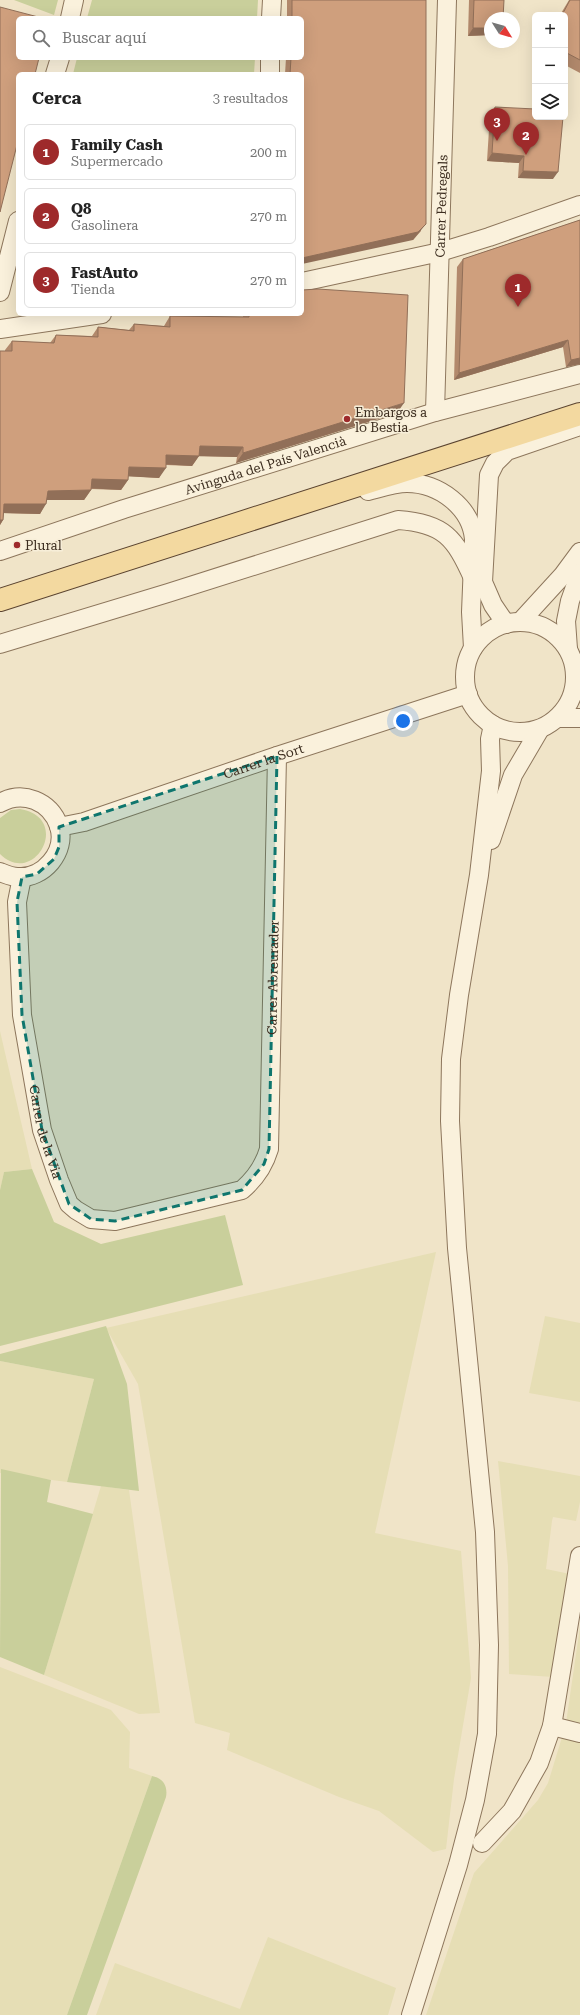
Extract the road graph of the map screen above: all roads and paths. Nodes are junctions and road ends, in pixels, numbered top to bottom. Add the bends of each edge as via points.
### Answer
1 (74, 0) edge
2 (272, 0) edge
3 (447, 0) edge
4 (70, 16) edge
5 (272, 16) edge
6 (59, 60) edge
7 (270, 60) edge
8 (56, 72) edge
9 (270, 72) edge
10 (580, 205) edge
11 (16, 229) edge
12 (440, 252) junction
13 (304, 282) edge
14 (0, 292) edge
15 (88, 316) edge
16 (0, 329) edge
17 (580, 374) edge
18 (435, 412) junction
19 (580, 414) edge
20 (580, 426) edge
21 (181, 542) junction
22 (0, 550) edge
23 (580, 552) edge
24 (580, 573) edge
25 (473, 578) junction
26 (0, 600) edge
27 (513, 623) junction
28 (0, 644) edge
29 (473, 648) junction
30 (568, 649) junction
31 (578, 682) edge
32 (468, 694) junction
33 (558, 718) junction
34 (580, 718) edge
35 (493, 725) junction
36 (540, 729) junction
37 (277, 756) junction
38 (0, 804) edge
39 (59, 827) junction
40 (0, 872) edge
41 (479, 874) junction
42 (22, 877) junction
43 (242, 1190) joint
44 (580, 1556) edge
45 (552, 1726) junction
46 (580, 1733) edge
47 (482, 1843) dead end
48 (411, 2015) edge

1 - 4 street
2 - 5 street
3 - 12 street, Carrer Pedregals
6 - 8 street
7 - 9 street
10 - 12 street
11 - 14 street
12 - 13 street
12 - 18 street, Carrer Pedregals
15 - 16 street
17 - 18 street, Avinguda del País Valencià
18 - 22 street, Avinguda del País Valencià
19 - 21 main road
20 - 27 street via 507,451 495,463 489,475 483,582 493,605
21 - 25 street via 209,541 362,492 405,483 421,484 446,495 457,503 466,515 474,535
21 - 26 main road
23 - 27 street via 563,575
24 - 30 street via 566,621
25 - 28 street via 455,544 436,527 398,520
25 - 29 street
27 - 29 street via 487,633
27 - 30 street via 535,624 548,629 560,638
29 - 32 street via 465,671
30 - 31 street
31 - 33 street
32 - 35 street via 473,707
32 - 37 street, Carrer la Sort
33 - 34 street
33 - 36 street
35 - 36 street via 516,732
35 - 41 street via 490,739 491,771
36 - 41 street via 513,774
37 - 39 street, Carrer la Sort via 84,822
37 - 43 street, Carrer Abreurador via 269,1149 264,1164 254,1180
38 - 39 street via 14,798 37,801 51,811
39 - 42 street via 59,847 54,859 37,874
40 - 42 street
41 - 48 street via 451,1059 450,1121 457,1248 484,1532 489,1645 487,1734 475,1800 458,1865
42 - 43 street, Carrer de la Via via 17,902 22,1015 42,1130 69,1204 91,1219 114,1221
44 - 45 street
45 - 46 street
45 - 47 street via 539,1763 512,1811

